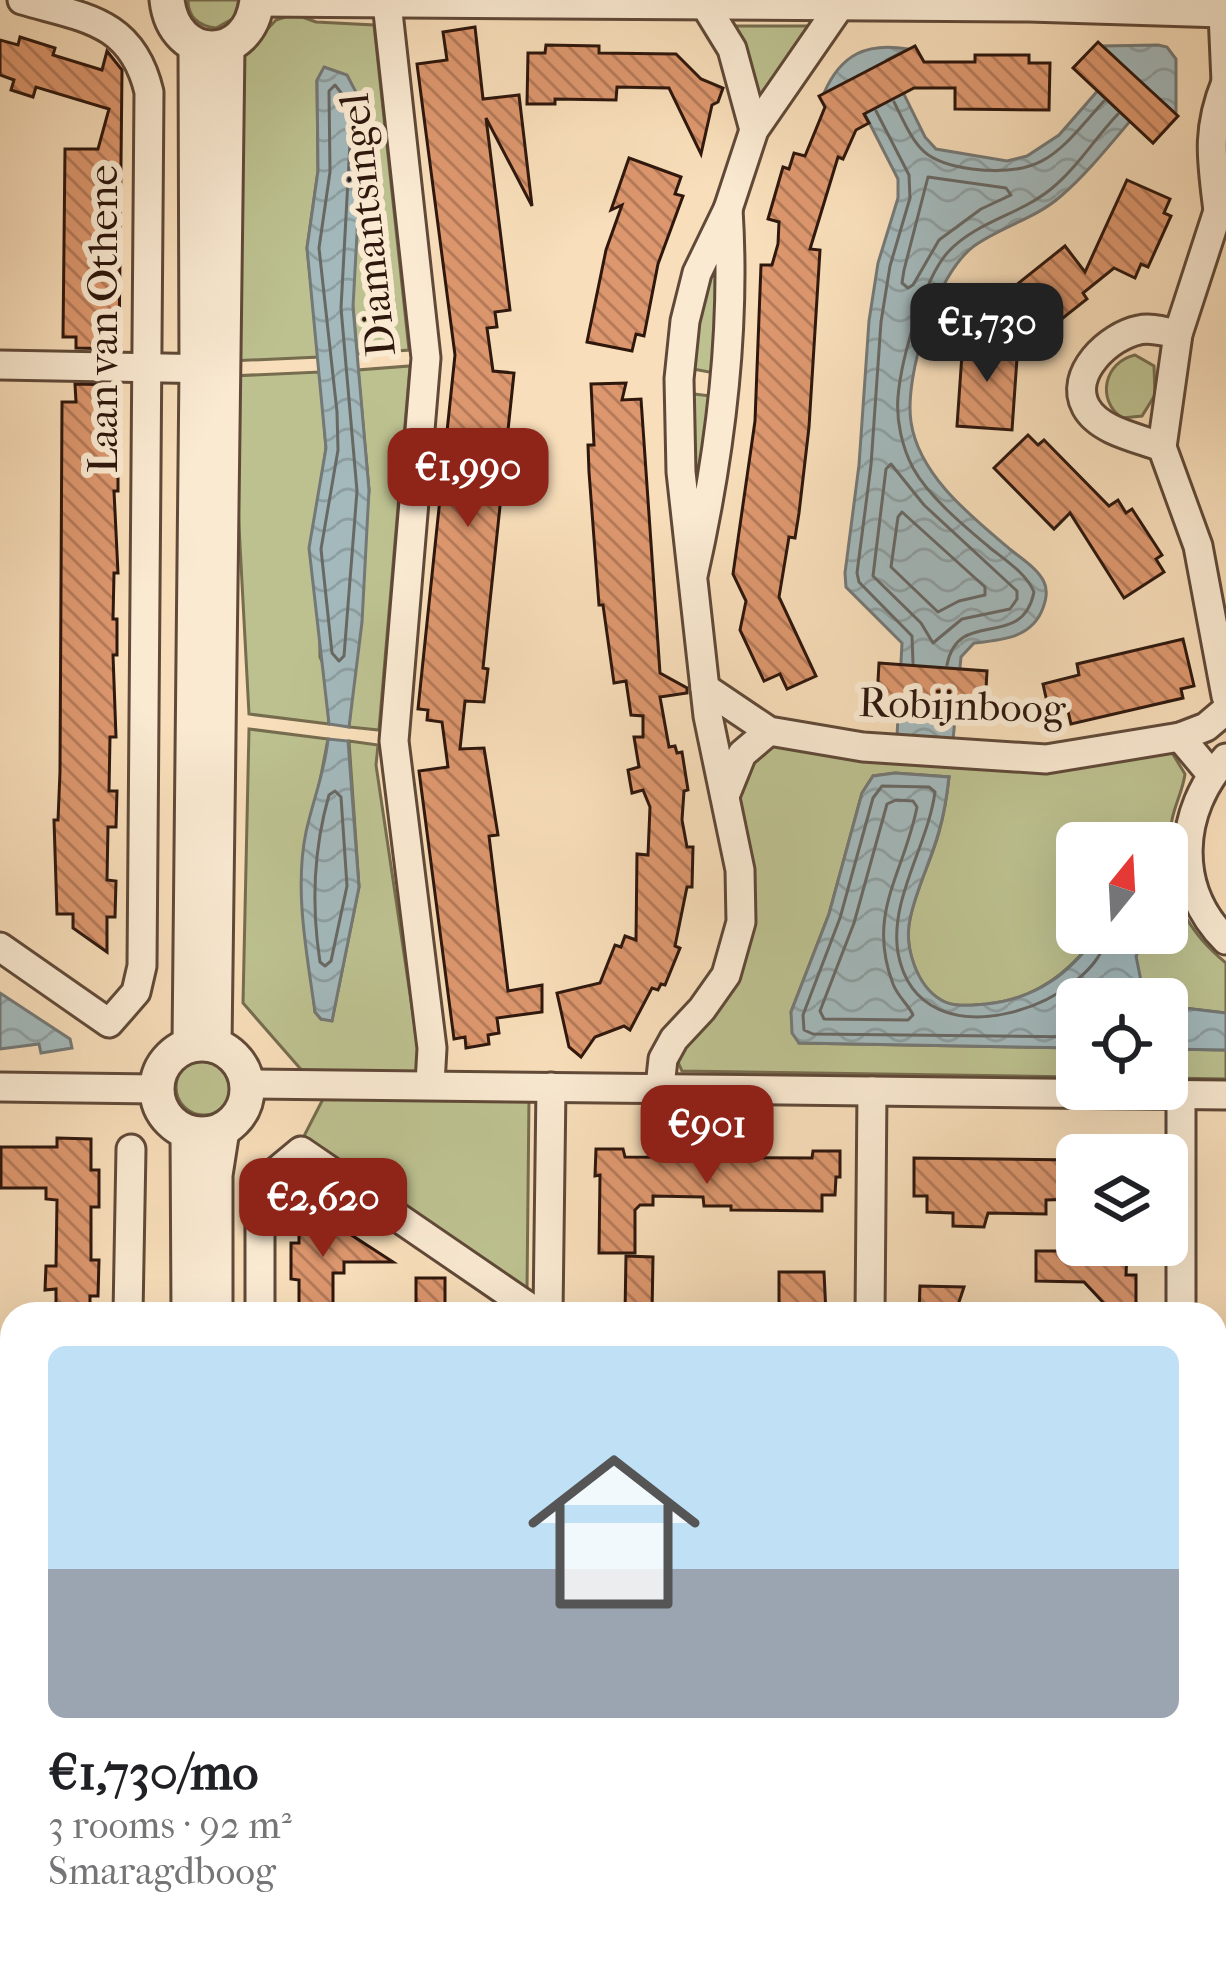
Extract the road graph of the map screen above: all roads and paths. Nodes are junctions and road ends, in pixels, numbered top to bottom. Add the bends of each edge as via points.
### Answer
1 (22, 0) edge
2 (165, 1) edge
3 (257, 1) edge
4 (387, 3) edge
5 (705, 4) junction
6 (839, 7) junction
7 (1224, 11) edge
8 (211, 46) junction
9 (1226, 82) edge
10 (754, 130) junction
11 (1222, 207) edge
12 (728, 209) junction
13 (1178, 334) junction
14 (0, 365) edge
15 (148, 368) junction
16 (210, 369) junction
17 (679, 379) junction
18 (724, 381) junction
19 (1162, 447) junction
20 (693, 576) junction
21 (705, 688) junction
22 (1226, 697) edge
23 (1226, 710) edge
24 (144, 715) junction
25 (206, 720) junction
26 (769, 731) junction
27 (1180, 737) junction
28 (1219, 766) edge
29 (725, 796) junction
30 (1226, 940) edge
31 (0, 947) edge
32 (202, 1045) junction
33 (248, 1084) junction
34 (430, 1084) junction
35 (0, 1087) edge
36 (551, 1087) junction
37 (660, 1087) junction
38 (156, 1089) junction
39 (872, 1091) junction
40 (1056, 1093) edge
41 (1188, 1095) edge
42 (1226, 1095) edge
43 (1181, 1110) edge
44 (205, 1131) junction
45 (130, 1149) dead end
46 (128, 1302) edge
47 (189, 1302) edge
48 (214, 1302) edge
49 (260, 1302) edge
50 (525, 1302) edge
51 (543, 1302) edge
52 (870, 1302) edge
53 (1181, 1302) edge

1 - 15 street, Laan van Othene via 108,26 144,72
2 - 8 street via 180,36
3 - 4 street
3 - 8 street via 243,36
4 - 5 street
4 - 34 street, Diamantsingel via 426,358 394,741
5 - 6 street
5 - 10 street via 732,49
6 - 7 street
6 - 10 street
7 - 9 street
8 - 16 street
9 - 11 street via 1210,140
10 - 12 street
11 - 13 street
12 - 17 street via 698,273
12 - 18 street
13 - 19 street
13 - 19 street via 1143,328 1118,337 1080,384 1098,419
14 - 15 street
15 - 16 street
15 - 24 street, Laan van Othene
16 - 25 street
17 - 18 street
17 - 20 street
18 - 20 street
19 - 22 street via 1198,546
20 - 21 street
21 - 26 street, Robijnboog
21 - 29 street
23 - 27 street
24 - 25 street
24 - 31 street, Laan van Othene via 136,992 109,1023
25 - 32 street
26 - 27 street, Robijnboog via 862,747 1046,759
26 - 29 street via 742,754
27 - 28 street
28 - 30 street via 1195,802 1188,862 1193,896
29 - 37 street via 741,922 726,975 674,1039
32 - 33 street via 231,1053
32 - 38 street via 172,1054
33 - 34 street
33 - 44 street via 236,1119
34 - 36 street
35 - 38 street
36 - 37 street
36 - 51 street
37 - 39 street
38 - 44 street via 165,1116
39 - 40 street
39 - 52 street
41 - 42 street
43 - 53 street
44 - 47 street
44 - 48 street via 214,1175
45 - 46 street
49 - 50 street via 260,1185 301,1151

